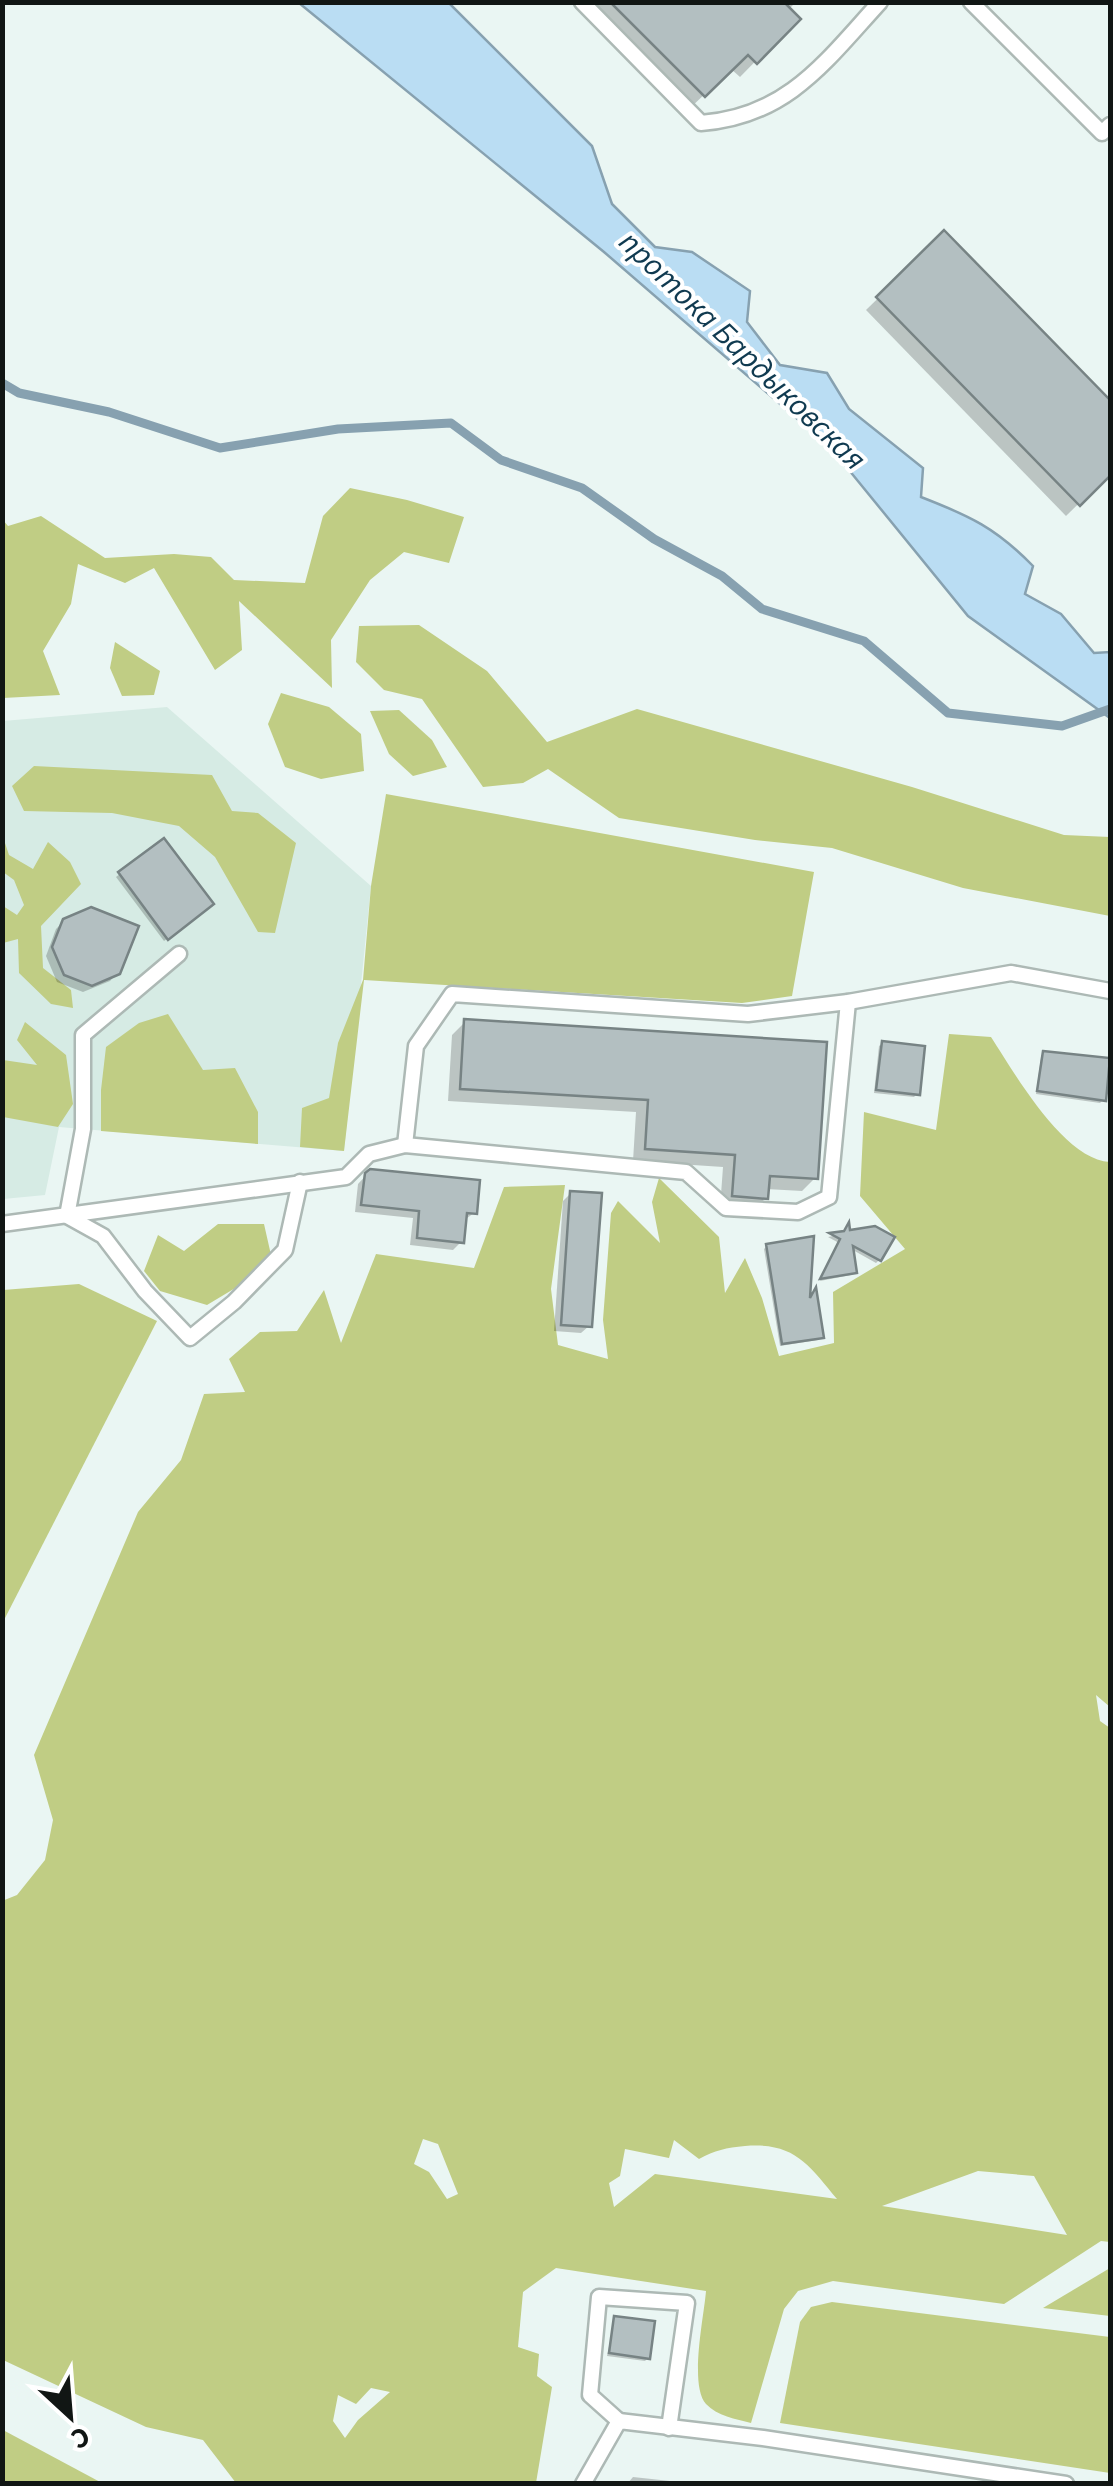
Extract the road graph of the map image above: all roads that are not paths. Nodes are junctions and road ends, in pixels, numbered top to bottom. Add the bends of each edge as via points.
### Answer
1 (582, 2) edge
2 (880, 2) edge
3 (971, 2) edge
4 (1110, 125) edge
5 (179, 954) dead end
6 (1110, 990) edge
7 (848, 1002) junction
8 (405, 1145) junction
9 (300, 1182) junction
10 (67, 1216) junction
11 (2, 1224) edge
12 (619, 2422) junction
13 (669, 2428) junction
14 (583, 2484) edge
15 (1066, 2484) edge

1 - 2 lane via 701,123 754,112 804,84
3 - 4 lane via 1102,133
5 - 10 lane via 83,1034 83,1130
6 - 7 lane via 1010,973
7 - 8 lane via 748,1014 452,994 416,1046
7 - 8 lane via 829,1197 798,1212 726,1208 686,1172
8 - 9 lane via 369,1154 346,1176
9 - 10 lane
9 - 10 lane via 284,1250 190,1338 103,1236
10 - 11 lane
12 - 13 lane
12 - 13 lane via 590,2395 599,2297 687,2303
12 - 14 lane
13 - 15 lane

